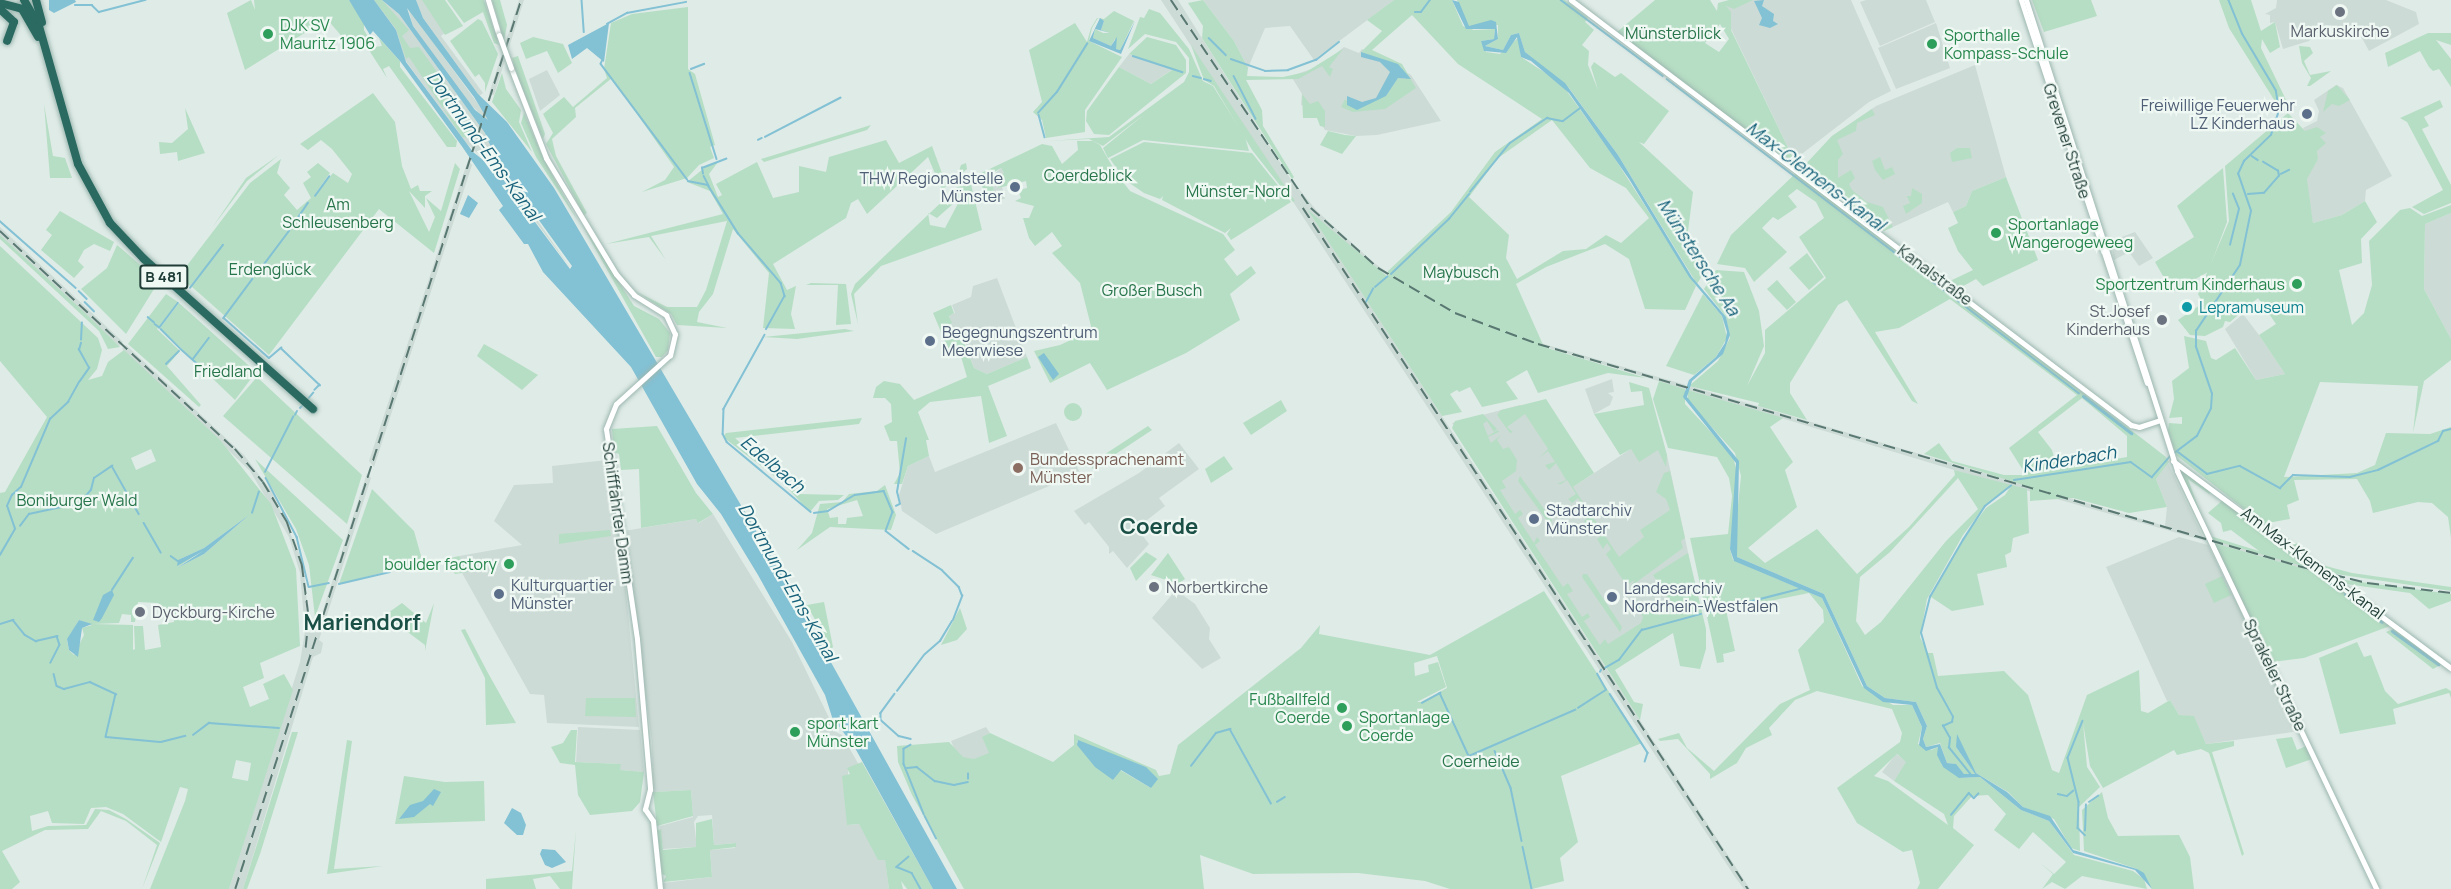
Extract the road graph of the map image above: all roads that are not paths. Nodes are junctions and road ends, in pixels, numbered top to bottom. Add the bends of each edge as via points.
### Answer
1 (24, 0) edge
2 (36, 0) edge
3 (488, 0) edge
4 (1571, 0) edge
5 (2023, 0) edge
6 (0, 3) edge
7 (0, 9) edge
8 (42, 38) junction
9 (7, 41) dead end
10 (46, 52) junction
11 (2148, 384) junction
12 (313, 409) dead end
13 (2160, 420) junction
14 (2172, 458) junction
15 (2451, 669) edge
16 (660, 889) edge
17 (2376, 889) edge

1 - 8 highway, B 481 via 36,18
2 - 8 highway
3 - 16 main road, Schifffahrter Damm, bridge via 546,158 616,274 634,295 672,323 674,346 661,364 612,409 606,429 637,639 650,789 645,809 653,821
4 - 13 main road, Kanalstraße via 2131,424 2138,427
5 - 11 main road, Grevener Straße
5 - 11 main road, Grevener Straße
6 - 10 highway via 22,9
7 - 9 highway via 14,22
8 - 10 highway, B 481
10 - 12 highway, B 481 via 78,164 110,223 144,259
11 - 13 main road, Grevener Straße
13 - 14 main road, Grevener Straße
14 - 15 main road, Am Max-Klemens-Kanal
14 - 17 main road, Sprakeler Straße

